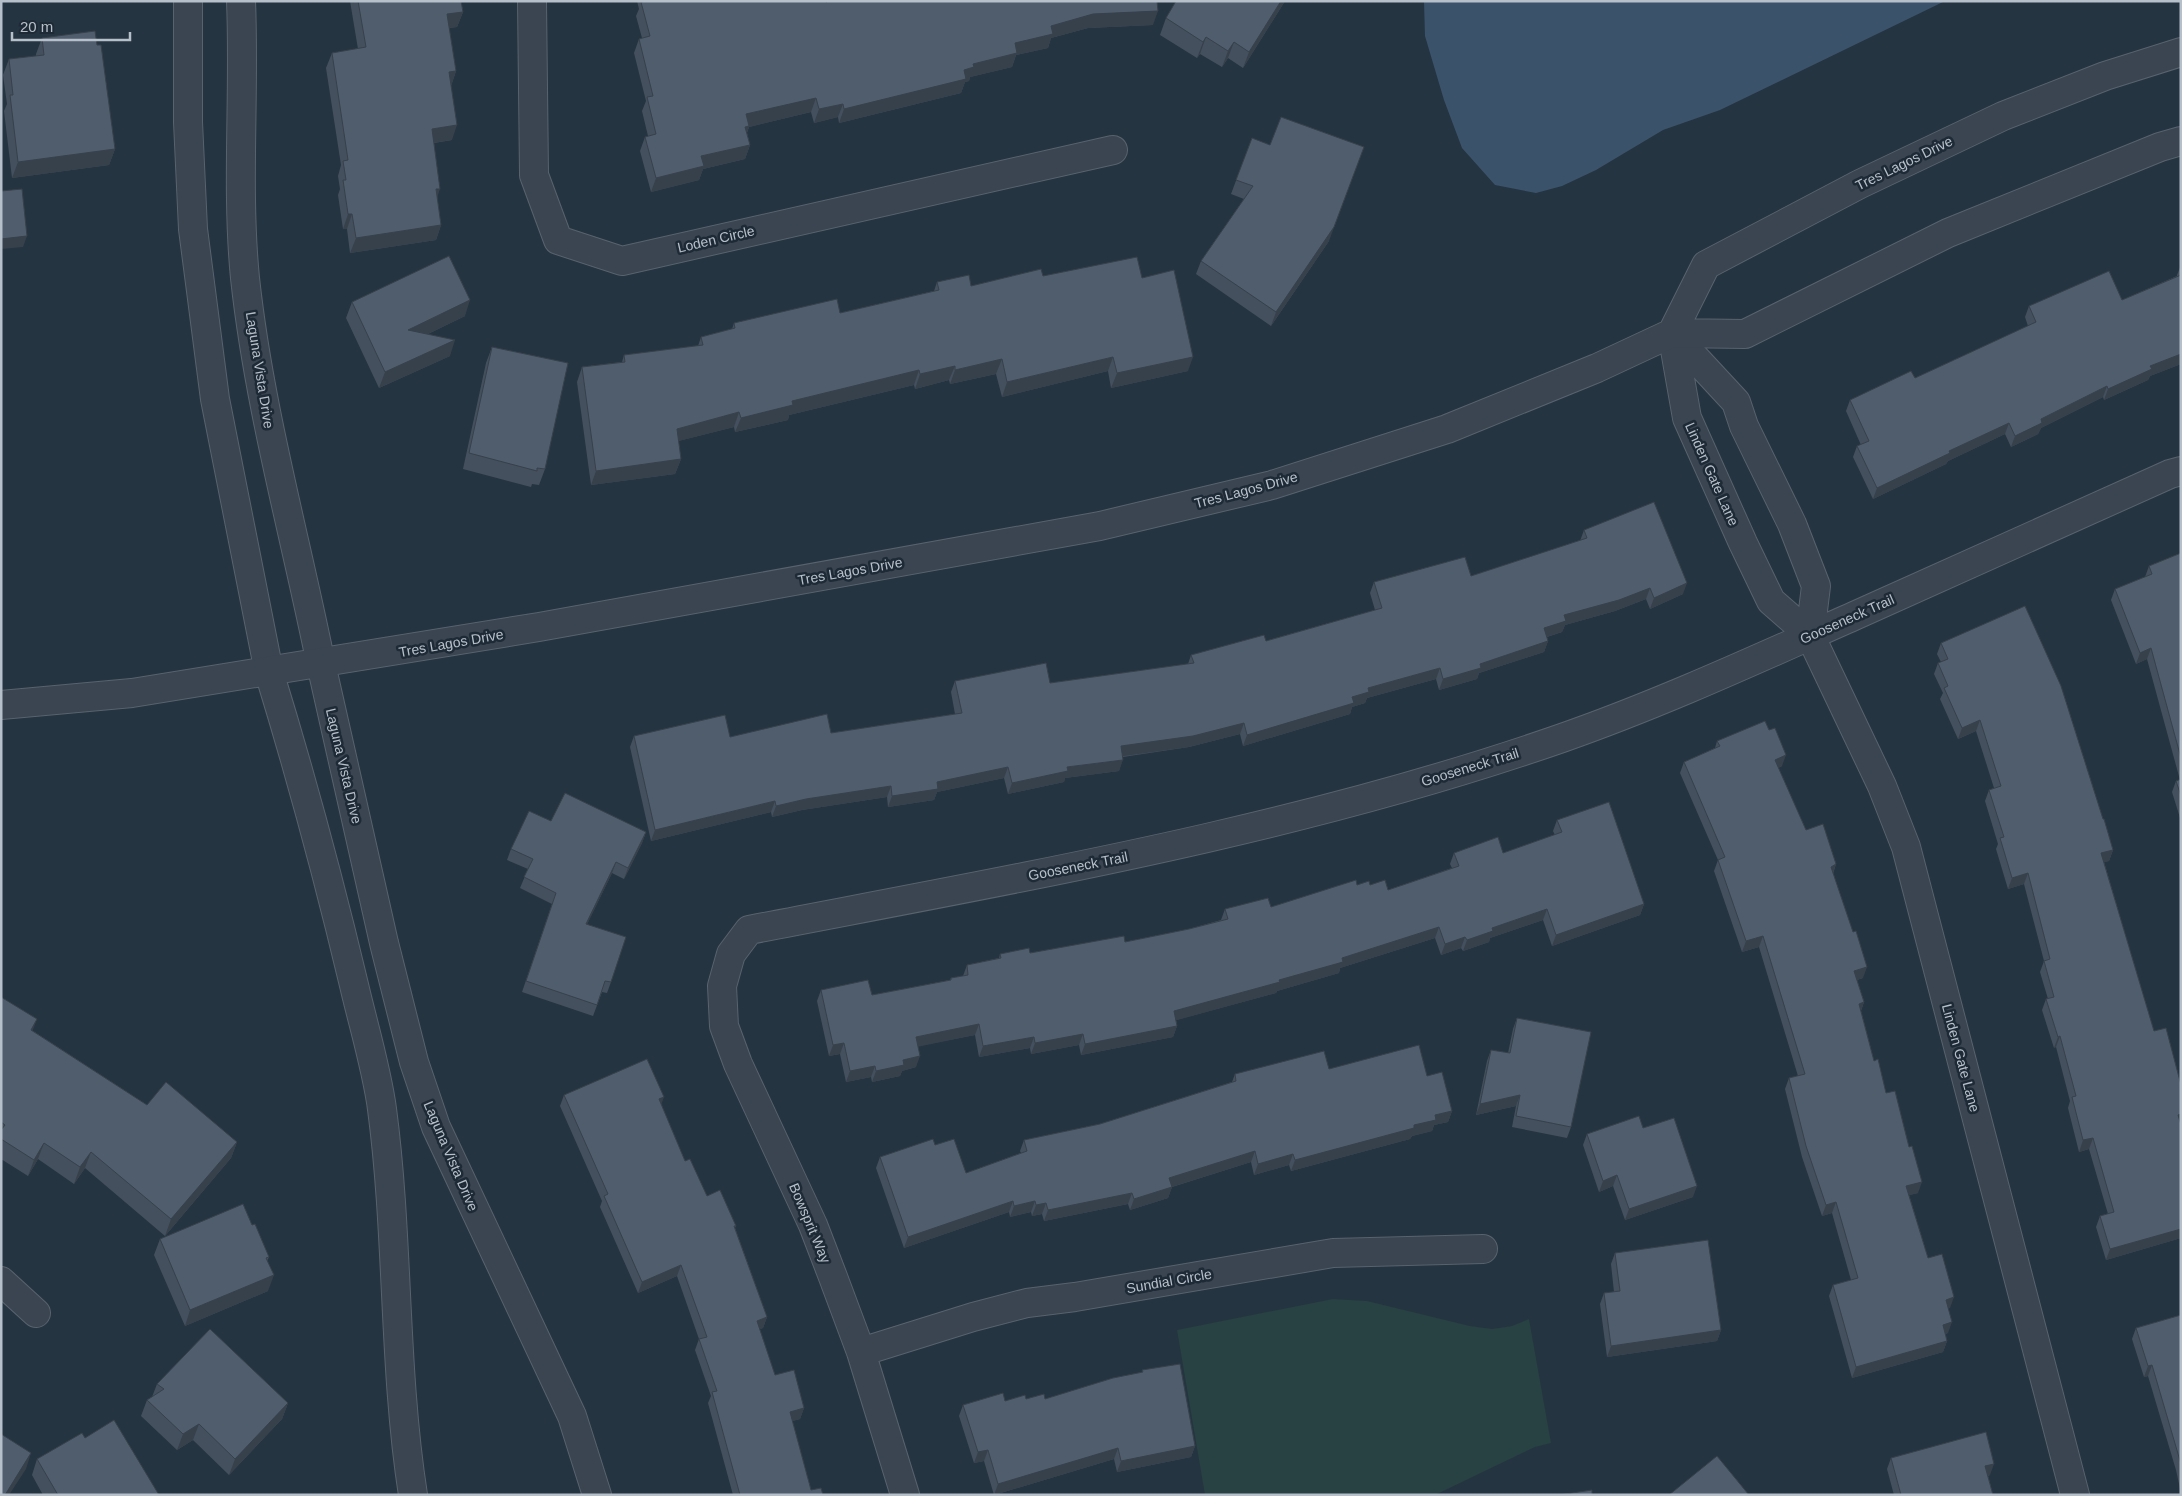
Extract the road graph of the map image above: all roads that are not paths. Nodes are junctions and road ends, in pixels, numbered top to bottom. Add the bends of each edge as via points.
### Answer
1 (188, 1) edge
2 (241, 1) edge
3 (532, 1) edge
4 (2181, 52) edge
5 (2181, 141) edge
6 (1113, 150) dead end
7 (1672, 333) junction
8 (2181, 471) edge
9 (1810, 635) junction
10 (321, 664) junction
11 (269, 672) junction
12 (1, 706) edge
13 (731, 954) joint
14 (1483, 1249) dead end
15 (1, 1281) edge
16 (36, 1313) dead end
17 (861, 1352) junction
18 (413, 1495) edge
19 (598, 1495) edge
20 (905, 1495) edge
21 (2075, 1495) edge

1 - 11 street via 192,230 215,399
2 - 10 street, Laguna Vista Drive via 241,181 245,277 262,396
3 - 6 street, Loden Circle via 534,175 558,240 622,261
4 - 7 street, Tres Lagos Drive via 2105,76 2002,116 1860,184 1706,266
5 - 7 street, Tres Lagos Drive via 1948,233 1745,334
7 - 9 street, Linden Gate Lane via 1686,418 1743,543 1771,601
7 - 9 street via 1736,402 1744,426 1792,524 1816,586
7 - 10 street, Tres Lagos Drive via 1597,368 1447,429 1263,487 1100,526 540,628
8 - 9 street, Gooseneck Trail
9 - 13 street, Gooseneck Trail via 1695,687 1562,738 1442,776 1165,849 749,930
9 - 21 street, Linden Gate Lane via 1882,786 1906,847
10 - 11 street, Tres Lagos Drive
10 - 19 street, Laguna Vista Drive via 414,1062 436,1127 572,1416
11 - 12 street, Tres Lagos Drive via 132,693
11 - 18 street via 332,895 382,1105 392,1194 400,1395
13 - 17 street, Bowsprit Way via 722,986 724,1026 738,1064 813,1225
14 - 17 street, Sundial Circle via 1333,1253 1075,1298 1027,1303
15 - 16 street
17 - 20 street, Bowsprit Way

